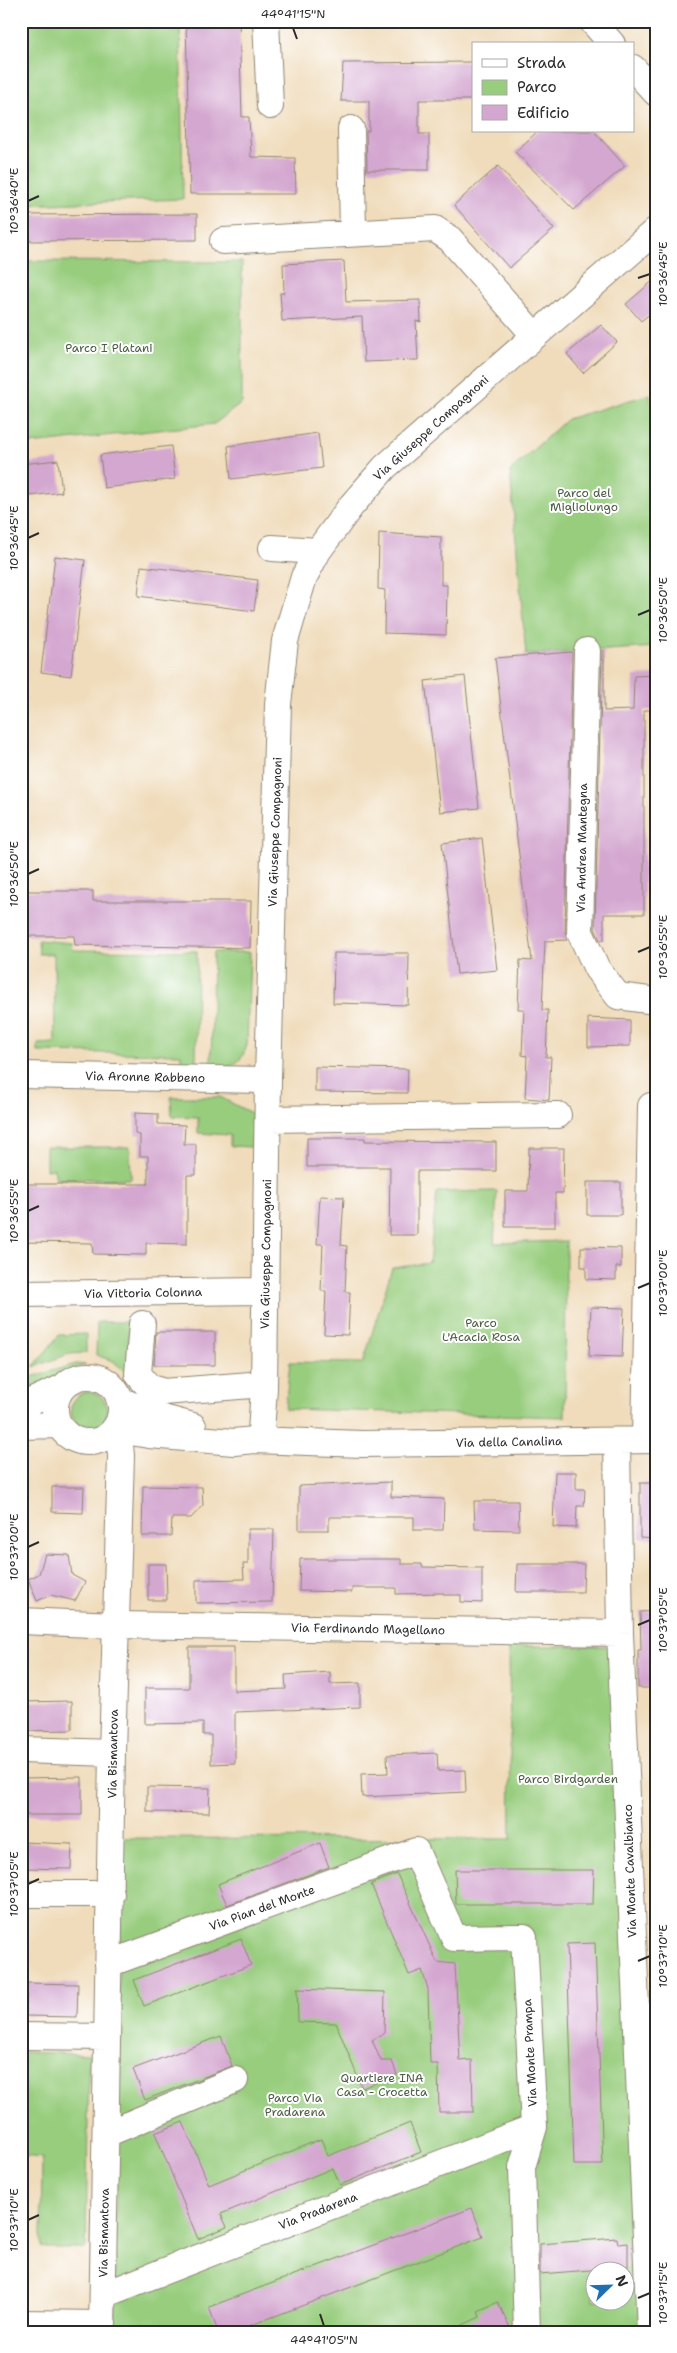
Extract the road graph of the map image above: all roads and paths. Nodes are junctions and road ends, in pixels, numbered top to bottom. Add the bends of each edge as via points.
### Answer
1 (266, 21) edge
2 (592, 21) edge
3 (610, 42) edge
4 (634, 68) edge
5 (634, 68) edge
6 (656, 81) edge
7 (656, 93) edge
8 (270, 106) dead end
9 (351, 129) dead end
10 (656, 230) edge
11 (353, 233) junction
12 (222, 241) dead end
13 (535, 336) junction
14 (272, 548) dead end
15 (318, 551) junction
16 (587, 651) dead end
17 (656, 1001) edge
18 (21, 1075) edge
19 (268, 1080) junction
20 (653, 1106) edge
21 (558, 1115) dead end
22 (269, 1119) junction
23 (265, 1291) junction
24 (21, 1294) edge
25 (142, 1324) dead end
26 (264, 1386) junction
27 (62, 1388) junction
28 (21, 1406) edge
29 (113, 1421) junction
30 (58, 1425) junction
31 (21, 1426) edge
32 (230, 1430) junction
33 (258, 1436) junction
34 (650, 1440) edge
35 (617, 1441) junction
36 (21, 1621) edge
37 (116, 1625) junction
38 (620, 1633) junction
39 (21, 1750) edge
40 (112, 1753) junction
41 (416, 1851) joint
42 (21, 1894) edge
43 (111, 1894) junction
44 (108, 1964) junction
45 (21, 2036) edge
46 (107, 2037) junction
47 (235, 2080) dead end
48 (647, 2087) edge
49 (534, 2127) junction
50 (106, 2134) junction
51 (103, 2296) junction
52 (21, 2323) edge
53 (102, 2328) edge
54 (527, 2332) edge
55 (650, 2332) edge

1 - 8 street
2 - 3 street
4 - 6 street
5 - 7 street
9 - 11 street
10 - 13 street, Via Giuseppe Compagnoni
11 - 12 street
11 - 13 street via 429,228 440,232 450,239
13 - 15 street, Via Giuseppe Compagnoni via 385,466
14 - 15 street
15 - 19 street, Via Giuseppe Compagnoni via 304,577 293,609 285,642 278,704
16 - 17 street, Via Andrea Mantegna via 580,932 597,969 618,996
18 - 19 street, Via Aronne Rabbeno
19 - 22 street, Via Giuseppe Compagnoni
20 - 34 street via 646,1403
21 - 22 street
22 - 23 street, Via Giuseppe Compagnoni
23 - 24 street, Via Vittoria Colonna
23 - 26 street, Via Giuseppe Compagnoni
25 - 26 street via 138,1374 149,1387 163,1392
26 - 32 street, Via Giuseppe Compagnoni via 248,1417
26 - 33 street, Via Giuseppe Compagnoni
27 - 28 street, Via della Canalina
27 - 29 street, Via della Canalina via 73,1379 93,1376 107,1382 116,1391
27 - 30 street via 54,1409
29 - 30 street, Via della Canalina via 79,1442 66,1435
29 - 32 street, Via della Canalina via 152,1415 190,1426
29 - 33 street, Via della Canalina via 131,1432 149,1435 234,1442
29 - 37 street, Via Bismantova via 120,1470
30 - 31 street
32 - 33 street, Via della Canalina
33 - 35 street, Via della Canalina via 362,1444
34 - 35 street, Via della Canalina
35 - 38 street, Via Monte Cavalbianco
36 - 37 street, Via Ferdinando Magellano
37 - 38 street, Via Ferdinando Magellano
37 - 40 street, Via Bismantova
38 - 48 street, Via Monte Cavalbianco
39 - 40 street
40 - 43 street, Via Bismantova
41 - 44 street, Via Pian del Monte
41 - 49 street, Via Monte Prampa via 454,1938 524,1937
42 - 43 street
43 - 44 street, Via Bismantova
44 - 46 street, Via Bismantova
45 - 46 street
46 - 50 street, Via Bismantova
47 - 50 street
48 - 55 street, Via Monte Cavalbianco
49 - 51 street, Via Pradarena
49 - 54 street, Via Monte Prampa via 522,2166
50 - 51 street, Via Bismantova
51 - 53 street, Via Bismantova
52 - 53 street

